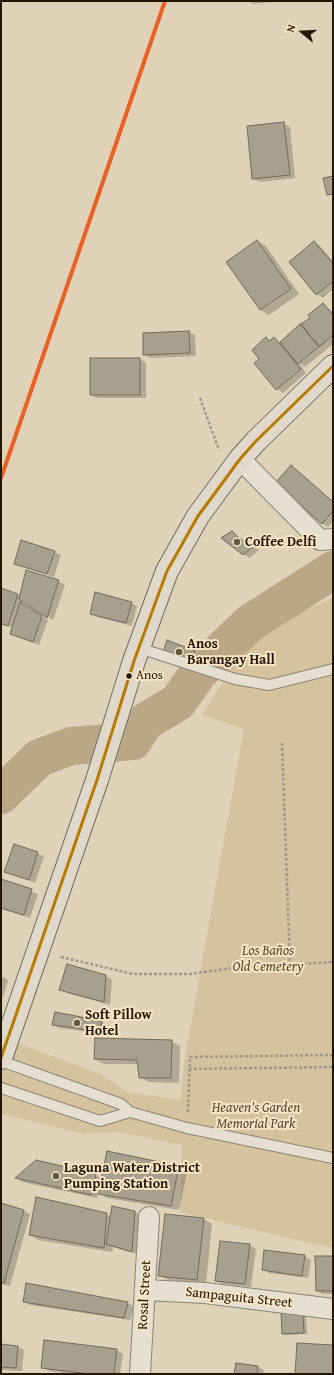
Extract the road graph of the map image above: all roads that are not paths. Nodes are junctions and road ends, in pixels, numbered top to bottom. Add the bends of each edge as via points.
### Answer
1 (333, 366) edge
2 (240, 459) junction
3 (333, 539) edge
4 (139, 648) junction
5 (333, 669) edge
6 (1, 1058) edge
7 (1, 1061) edge
8 (1, 1088) edge
9 (130, 1112) junction
10 (333, 1158) edge
11 (149, 1216) dead end
12 (145, 1290) junction
13 (333, 1309) edge
14 (140, 1374) edge

1 - 2 main road
2 - 3 street via 320,540
2 - 4 main road via 198,516 167,571
4 - 5 lane via 235,679 269,685
4 - 6 main road via 97,780
7 - 9 lane via 121,1104
8 - 9 lane via 100,1121
9 - 10 lane via 187,1128
11 - 12 street, Rosal Street
12 - 13 street, Sampaguita Street via 205,1293
12 - 14 street, Rosal Street

